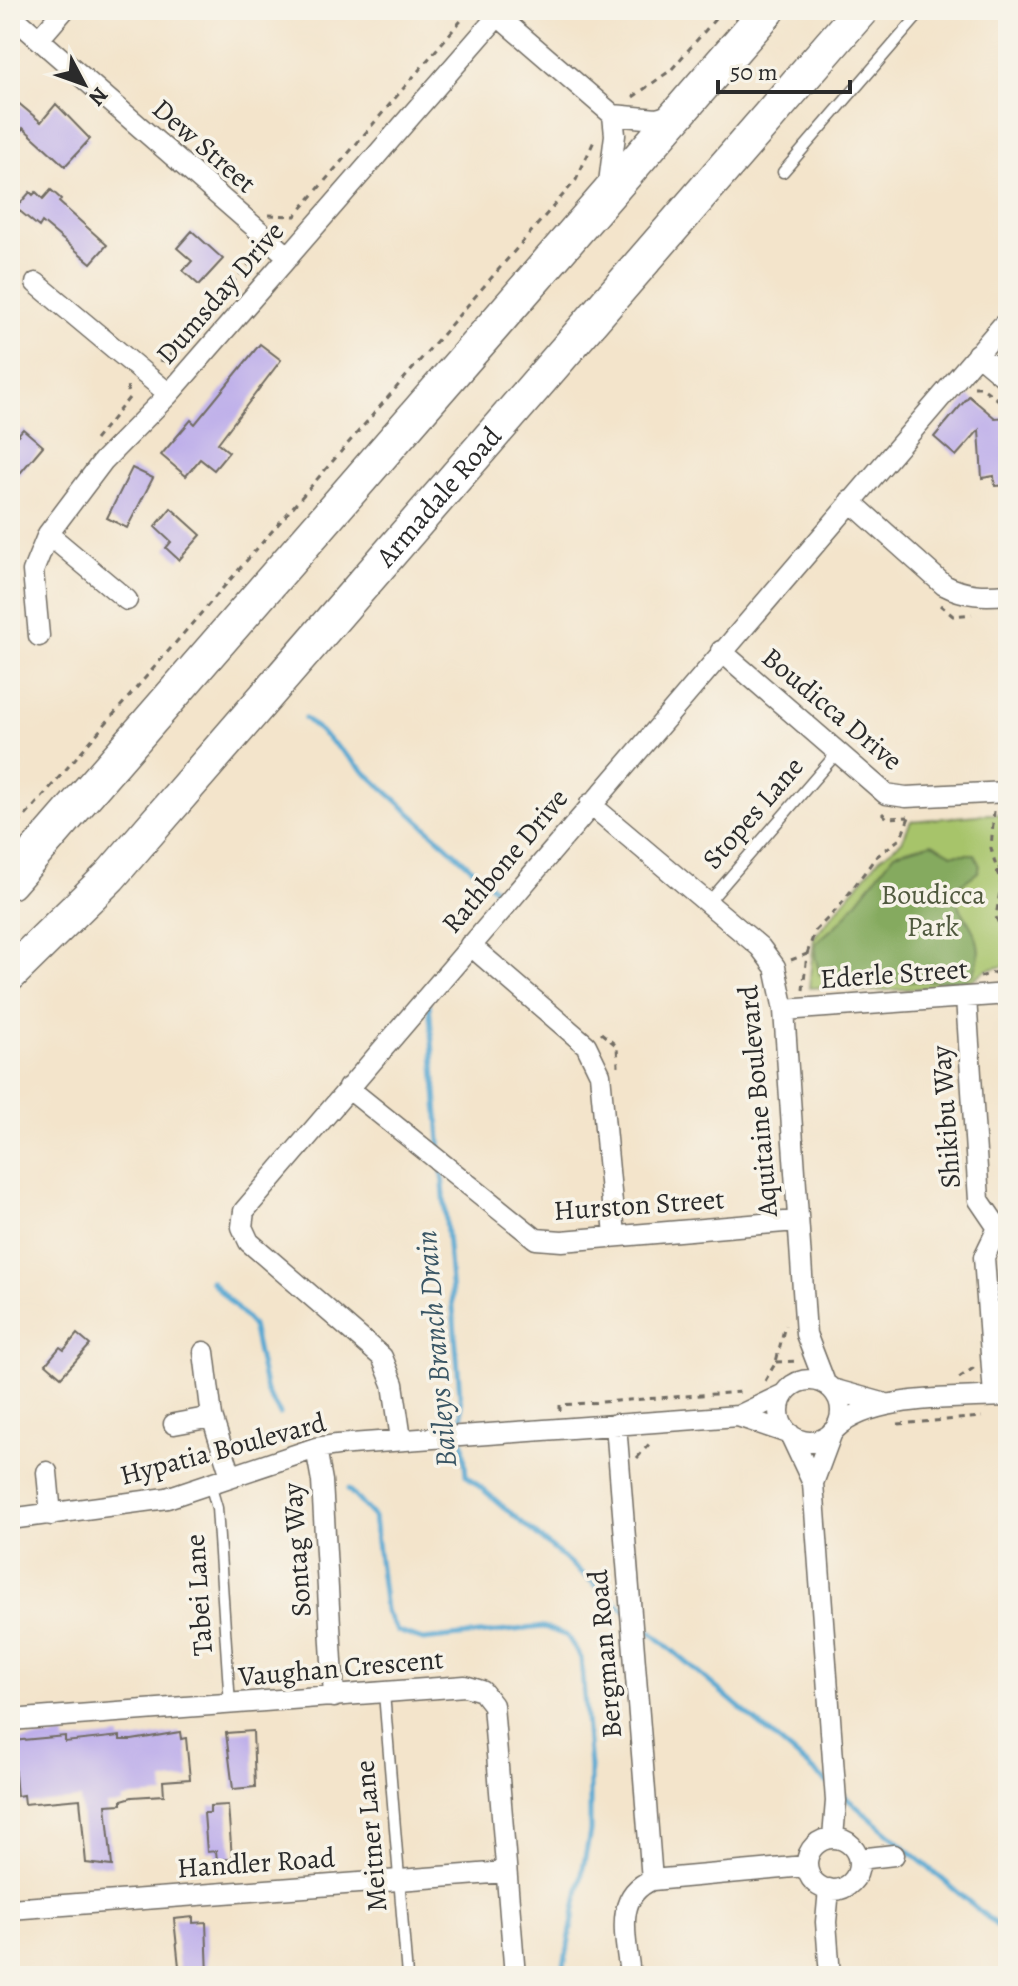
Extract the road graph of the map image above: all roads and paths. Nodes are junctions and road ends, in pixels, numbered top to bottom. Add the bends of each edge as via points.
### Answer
1 (64, 10) edge
2 (723, 10) edge
3 (768, 10) edge
4 (861, 10) edge
5 (923, 10) edge
6 (500, 13) edge
7 (10, 14) edge
8 (39, 39) junction
9 (679, 112) junction
10 (613, 115) junction
11 (783, 172) dead end
12 (608, 192) junction
13 (289, 257) junction
14 (36, 283) dead end
15 (1002, 326) dead end
16 (977, 354) junction
17 (1008, 380) edge
18 (970, 387) dead end
19 (169, 394) junction
20 (1008, 407) edge
21 (850, 501) junction
22 (48, 534) junction
23 (1008, 594) edge
24 (929, 595) dead end
25 (127, 600) dead end
26 (980, 614) dead end
27 (39, 636) dead end
28 (721, 651) junction
29 (836, 754) junction
30 (1008, 792) edge
31 (590, 804) junction
32 (873, 806) dead end
33 (1008, 810) edge
34 (994, 811) junction
35 (980, 812) dead end
36 (922, 816) dead end
37 (909, 817) junction
38 (10, 834) edge
39 (1008, 865) edge
40 (998, 869) junction
41 (10, 882) edge
42 (707, 904) junction
43 (470, 945) junction
44 (1008, 945) edge
45 (784, 953) dead end
46 (807, 954) junction
47 (10, 974) edge
48 (803, 990) dead end
49 (1008, 994) edge
50 (966, 997) junction
51 (784, 1010) junction
52 (594, 1027) dead end
53 (619, 1076) dead end
54 (348, 1088) junction
55 (796, 1221) junction
56 (1003, 1226) edge
57 (615, 1235) junction
58 (786, 1325) dead end
59 (204, 1352) dead end
60 (806, 1361) junction
61 (776, 1362) junction
62 (992, 1364) junction
63 (947, 1380) dead end
64 (828, 1386) junction
65 (787, 1390) junction
66 (998, 1403) edge
67 (749, 1404) junction
68 (887, 1414) junction
69 (212, 1417) junction
70 (174, 1424) dead end
71 (616, 1424) junction
72 (562, 1427) junction
73 (833, 1431) junction
74 (789, 1433) junction
75 (401, 1439) junction
76 (650, 1442) dead end
77 (316, 1448) junction
78 (634, 1462) dead end
79 (47, 1472) dead end
80 (231, 1476) junction
81 (813, 1483) junction
82 (210, 1484) junction
83 (51, 1515) junction
84 (10, 1519) edge
85 (384, 1693) junction
86 (334, 1697) junction
87 (230, 1705) junction
88 (10, 1720) edge
89 (833, 1838) junction
90 (894, 1855) dead end
91 (859, 1859) junction
92 (805, 1866) junction
93 (506, 1872) junction
94 (399, 1880) junction
95 (652, 1880) junction
96 (829, 1889) junction
97 (10, 1909) edge
98 (407, 1976) edge
99 (515, 1976) edge
100 (630, 1976) edge
101 (830, 1976) edge

1 - 8 street
2 - 10 path via 671,70
3 - 9 highway
4 - 47 highway, Armadale Road via 110,876
5 - 11 lane
6 - 10 street
6 - 13 street, Dumsday Drive
7 - 8 street, Dew Street
8 - 13 street, Dew Street
9 - 10 street via 657,119
9 - 12 highway
10 - 12 street
10 - 38 path via 576,180
12 - 41 highway
13 - 19 street, Dumsday Drive
14 - 19 street
15 - 16 street, Rathbone Drive
16 - 17 street
16 - 21 street, Rathbone Drive
18 - 20 path via 981,387
19 - 22 street, Dumsday Drive via 103,461
21 - 23 street via 944,585 982,596
21 - 28 street, Rathbone Drive
22 - 25 street
22 - 27 street, Dumsday Drive via 33,571
24 - 26 path via 953,616
28 - 29 street, Boudicca Drive
28 - 31 street, Rathbone Drive
29 - 30 street, Boudicca Drive via 886,794
29 - 42 lane, Stopes Lane
31 - 42 street, Aquitaine Boulevard
31 - 43 street, Rathbone Drive
32 - 37 path via 887,818
33 - 34 path
34 - 35 path
34 - 40 path via 991,848
36 - 37 path
37 - 46 path via 901,838 876,857 815,931
39 - 40 path
40 - 44 path via 996,917
42 - 51 street, Aquitaine Boulevard via 760,947 775,967
43 - 54 street, Rathbone Drive
43 - 57 street via 586,1045 595,1059
45 - 46 path via 789,960
46 - 48 path
49 - 50 street, Ederle Street
50 - 51 street, Ederle Street
50 - 56 street, Shikibu Way via 979,1200
51 - 55 street, Aquitaine Boulevard
52 - 53 path via 617,1046
54 - 57 street, Hurston Street via 536,1239
54 - 75 street, Rathbone Drive via 254,1196 242,1227 249,1242 382,1357 393,1384
55 - 57 street, Hurston Street
55 - 60 street, Aquitaine Boulevard
56 - 62 street via 984,1257
58 - 61 path
59 - 69 street
60 - 61 path
60 - 64 street, Aquitaine Boulevard
60 - 65 street
61 - 67 path
62 - 63 path via 968,1368 960,1378
62 - 66 street
64 - 65 street via 808,1380
64 - 68 street
64 - 73 street via 840,1404
65 - 67 street, Hypatia Boulevard
65 - 74 street via 779,1414
66 - 68 street
66 - 68 path
67 - 71 street, Hypatia Boulevard
67 - 72 path via 721,1396 560,1405
67 - 74 street, Hypatia Boulevard
68 - 73 street via 858,1415
69 - 70 street
69 - 80 street
71 - 72 street, Hypatia Boulevard
71 - 95 street, Bergman Road
72 - 75 street, Hypatia Boulevard
73 - 74 street via 811,1442
73 - 81 street
74 - 81 street
75 - 77 street, Hypatia Boulevard
76 - 78 path
77 - 80 street, Hypatia Boulevard
77 - 86 street, Sontag Way
79 - 83 street
80 - 82 street, Hypatia Boulevard
81 - 89 street via 835,1786
82 - 83 street, Hypatia Boulevard via 137,1505
82 - 87 lane, Tabei Lane via 217,1508
83 - 84 street, Hypatia Boulevard
85 - 86 street, Vaughan Crescent
85 - 93 street, Vaughan Crescent via 465,1686 482,1691 493,1705
85 - 94 lane, Meitner Lane
86 - 87 street, Vaughan Crescent
87 - 88 street, Vaughan Crescent
89 - 91 street via 849,1844
89 - 92 street via 813,1847
90 - 91 street
91 - 96 street via 852,1881
92 - 95 street
92 - 96 street via 813,1882
93 - 94 street, Handler Road
93 - 99 street, Vaughan Crescent
94 - 97 street, Handler Road
94 - 98 lane, Meitner Lane
95 - 100 street via 633,1891 625,1911
96 - 101 street

